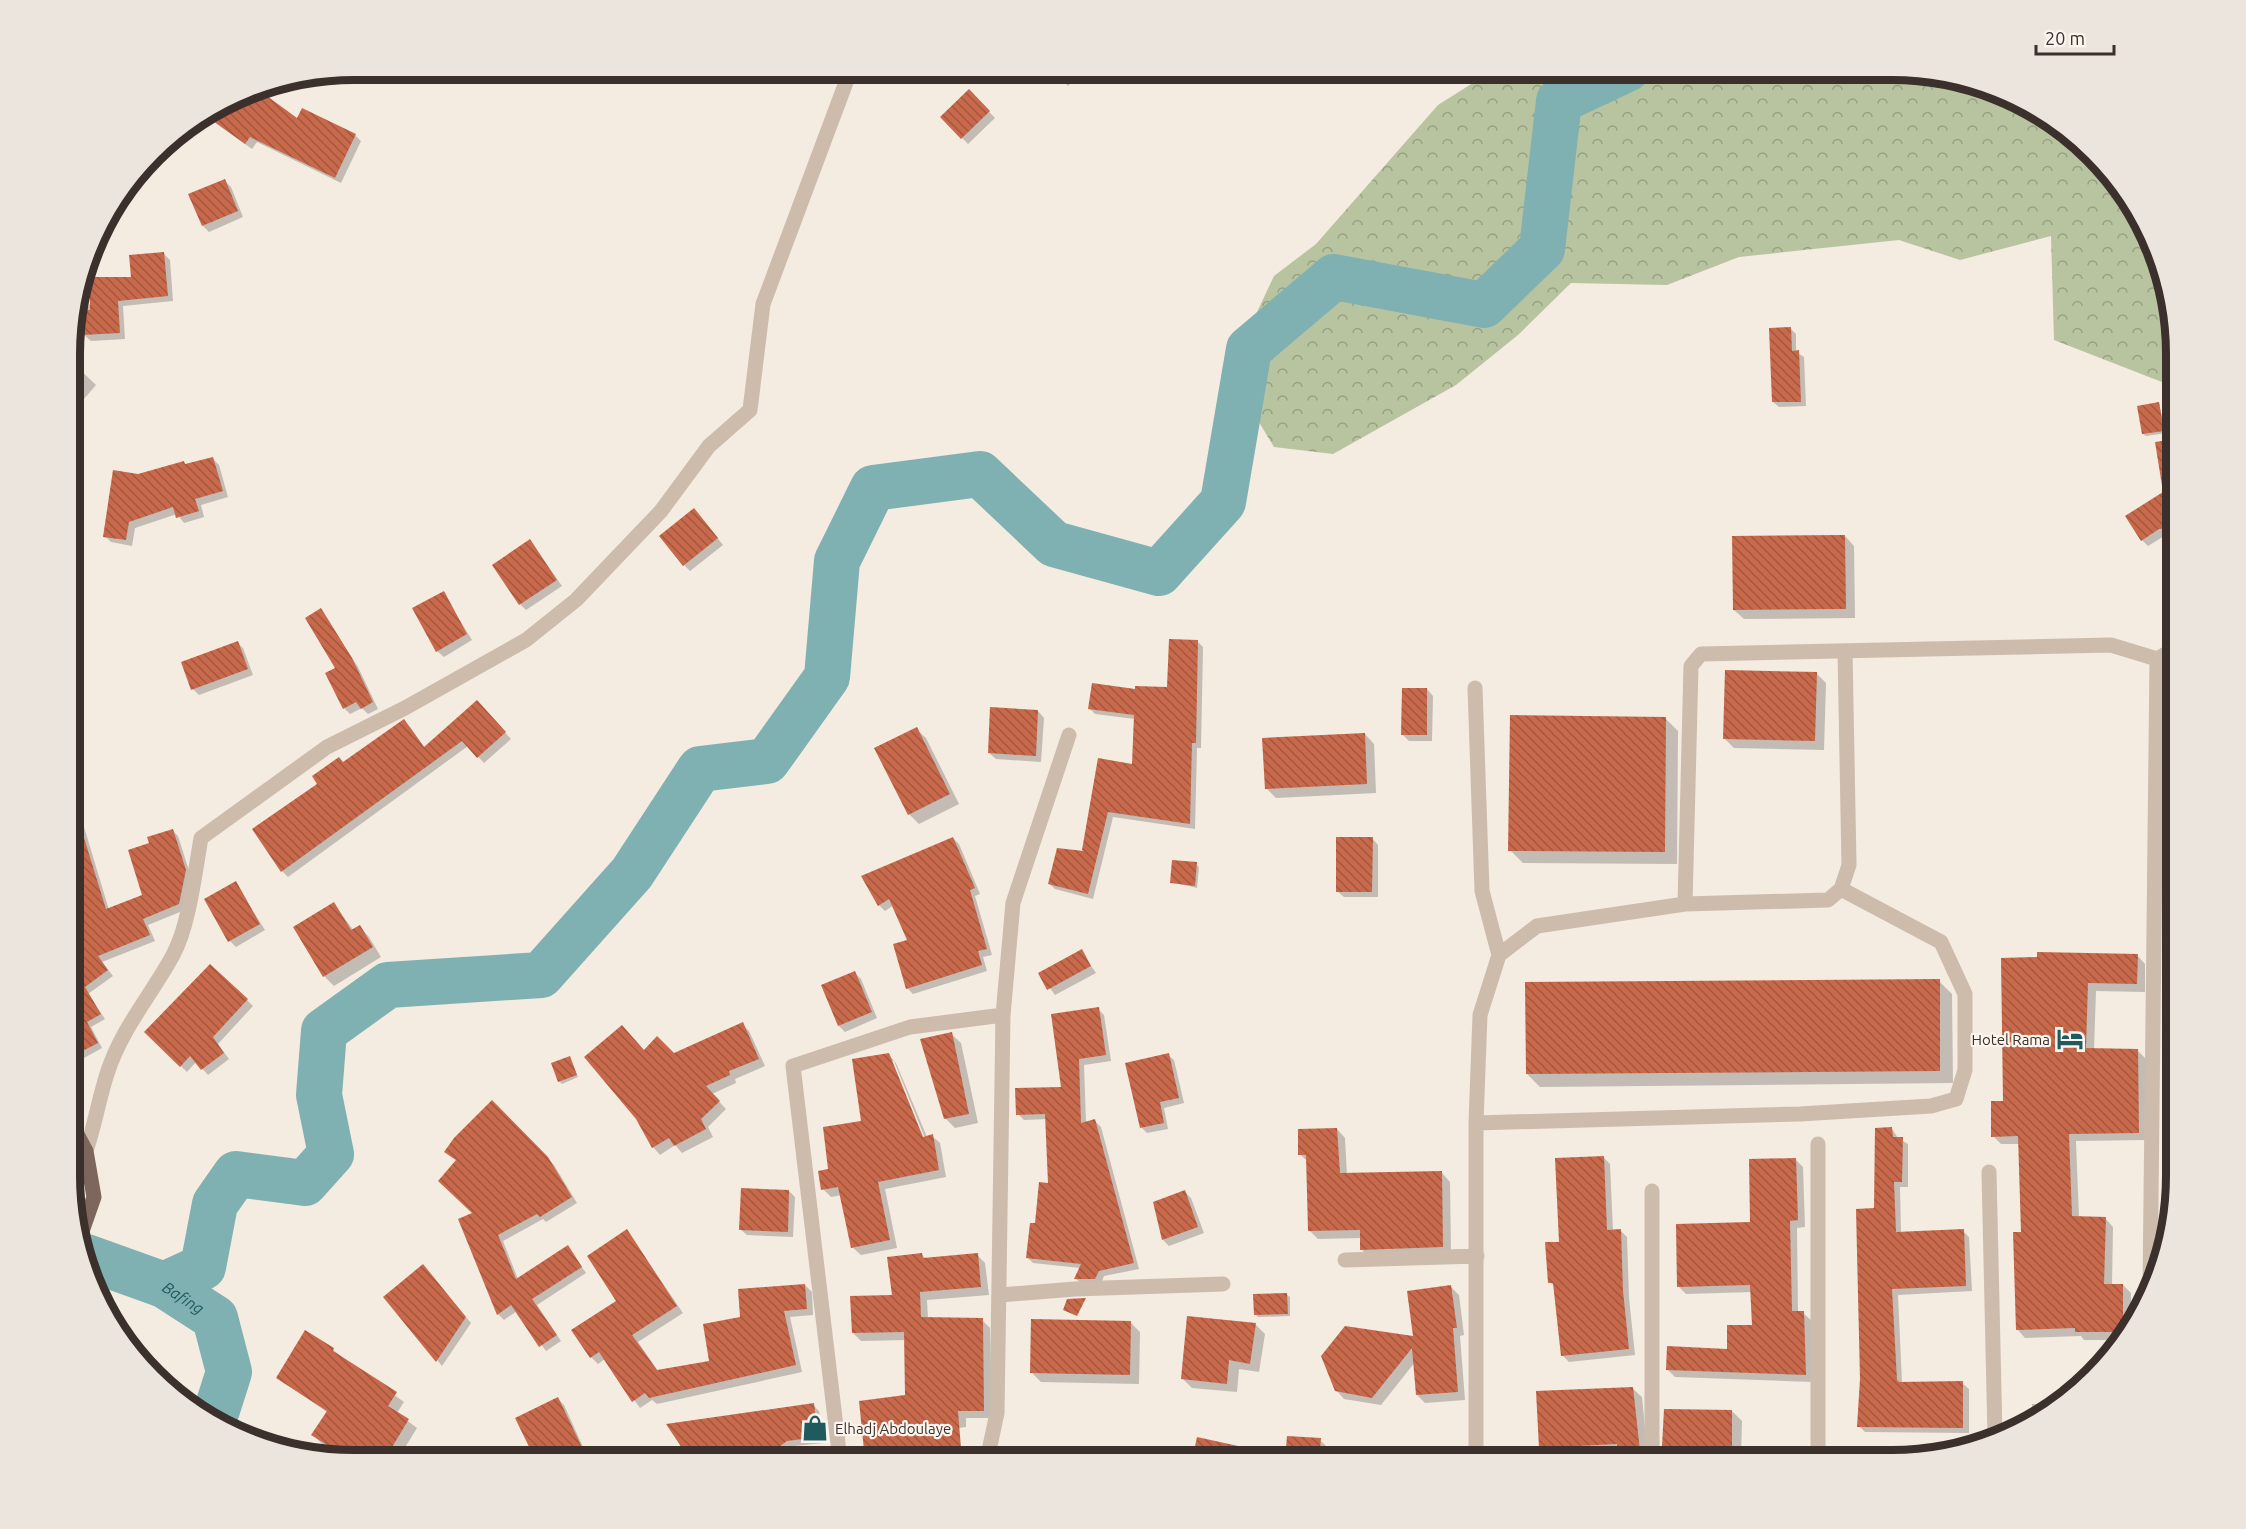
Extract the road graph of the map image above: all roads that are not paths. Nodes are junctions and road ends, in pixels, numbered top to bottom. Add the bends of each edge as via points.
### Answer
1 (847, 80) edge
2 (1845, 651) junction
3 (2166, 654) edge
4 (2157, 659) junction
5 (1475, 687) dead end
6 (1069, 735) dead end
7 (1841, 889) junction
8 (1684, 904) junction
9 (1499, 954) junction
10 (1003, 1015) junction
11 (1476, 1123) junction
12 (80, 1140) edge
13 (1818, 1144) dead end
14 (86, 1151) junction
15 (1989, 1172) dead end
16 (1652, 1191) dead end
17 (84, 1225) edge
18 (1477, 1256) junction
19 (1345, 1260) dead end
20 (2150, 1269) edge
21 (1223, 1284) dead end
22 (1000, 1295) junction
23 (1995, 1430) edge
24 (839, 1450) edge
25 (989, 1450) edge
26 (1476, 1450) edge
27 (1652, 1450) edge
28 (1818, 1450) edge

1 - 14 street via 763,304 750,410 709,446 661,511 576,600 526,640 327,747 201,838 174,952 128,1026 111,1062
2 - 4 street via 2110,645
2 - 7 street via 1848,865
2 - 8 street via 1701,654 1691,666
3 - 4 street
4 - 20 street
5 - 9 street via 1482,891
6 - 10 street via 1013,903
7 - 8 street via 1828,900
7 - 11 street via 1941,942 1965,994 1965,1070 1956,1099 1932,1106 1800,1114
8 - 9 street via 1537,926
9 - 11 street via 1480,1015
10 - 22 street
10 - 24 street via 910,1027 793,1066
11 - 18 street
12 - 14 main road
13 - 28 street
14 - 17 main road via 94,1197
15 - 23 street
16 - 27 street
18 - 19 street
18 - 26 street
21 - 22 street
22 - 25 street via 997,1413

